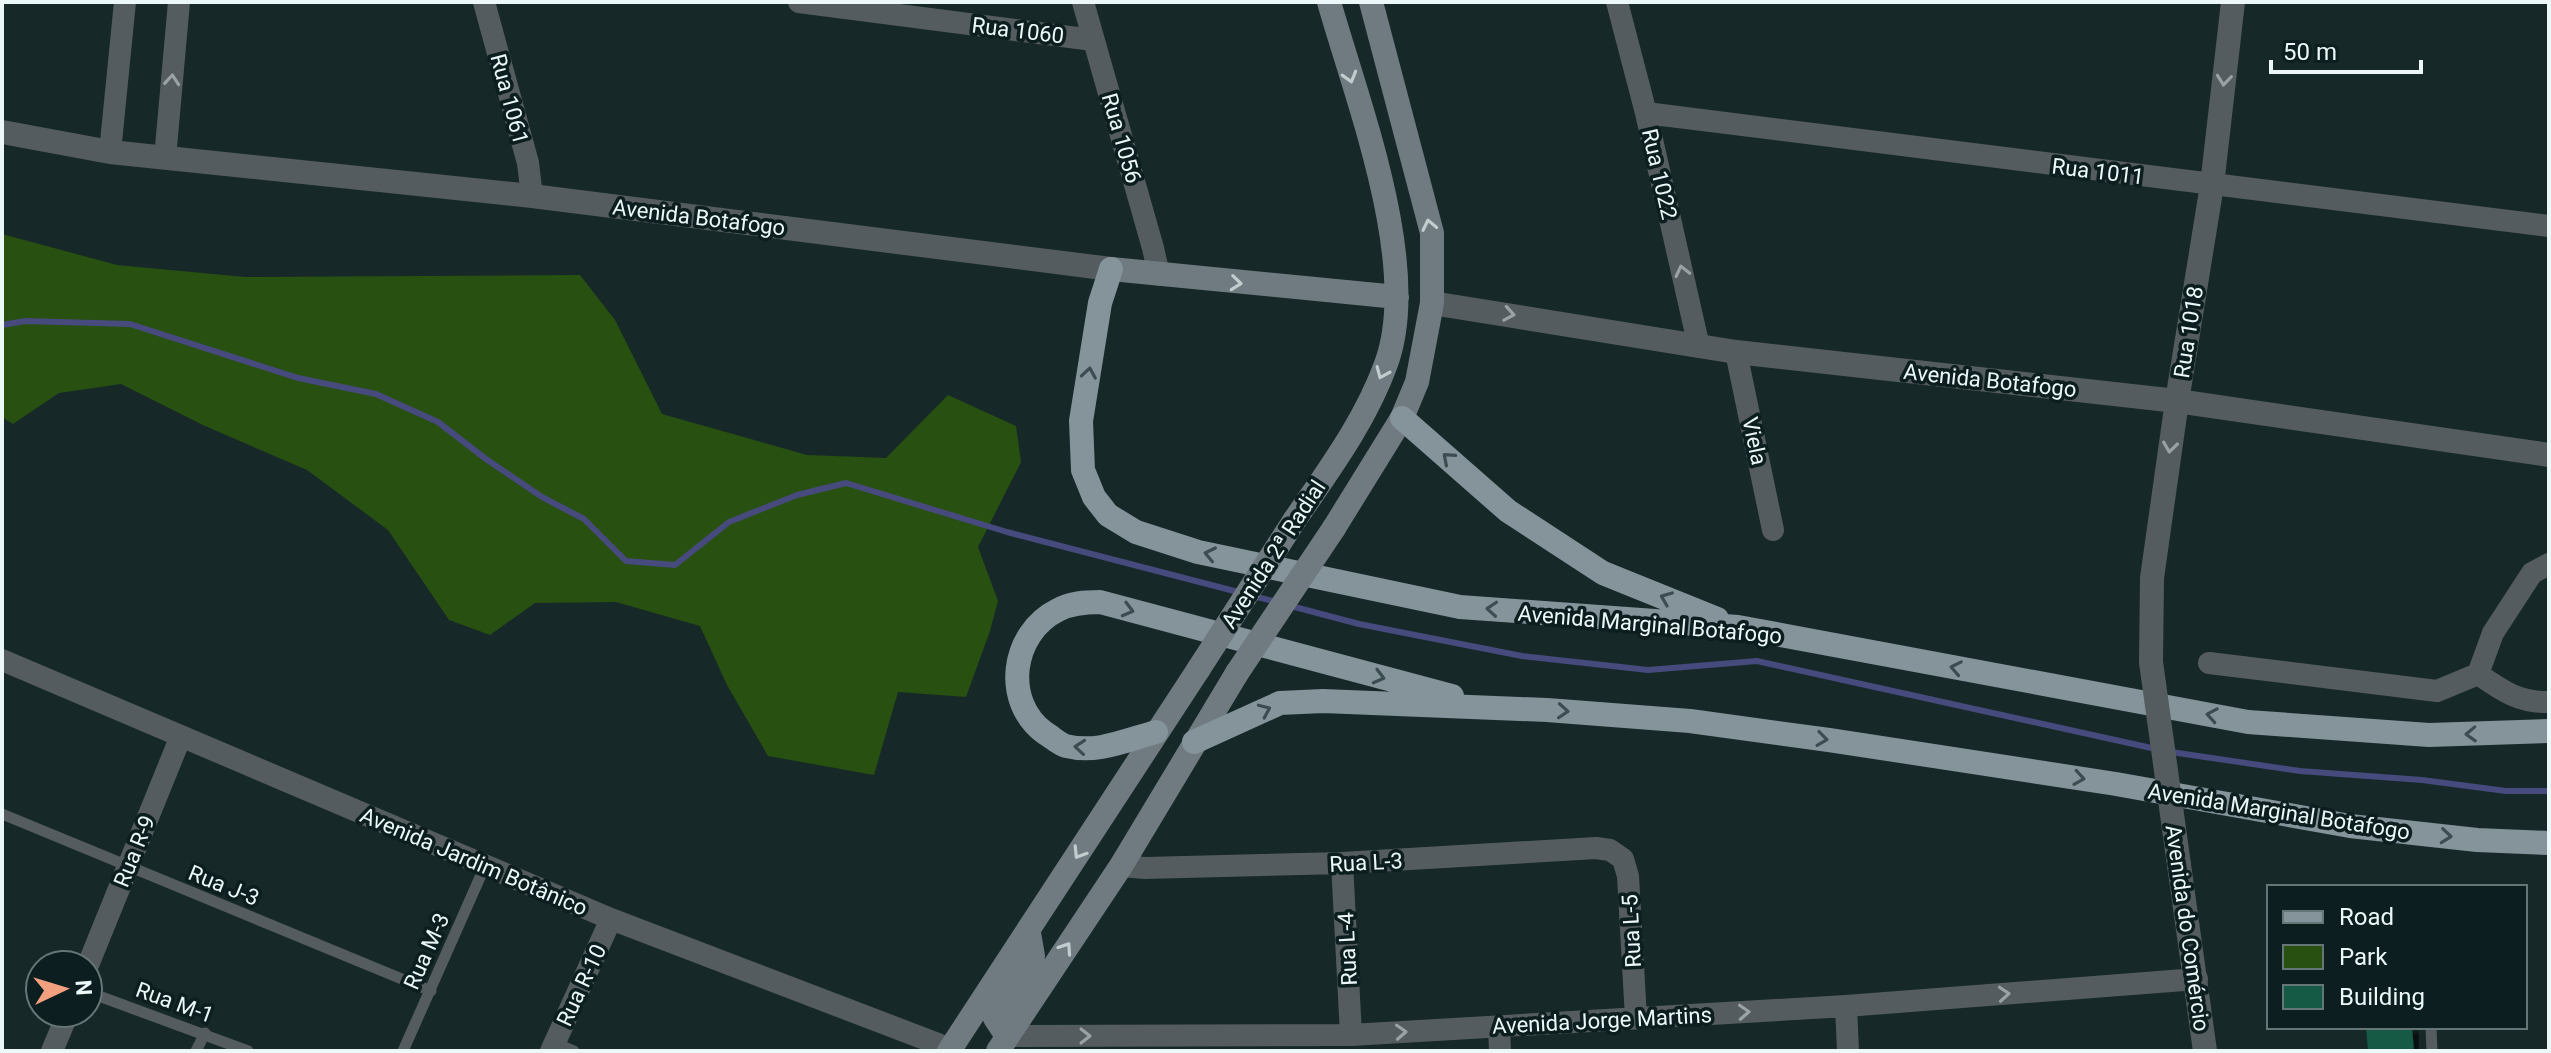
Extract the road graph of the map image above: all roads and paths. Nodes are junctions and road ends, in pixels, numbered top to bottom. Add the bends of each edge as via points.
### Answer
1 (125, 2) edge
2 (179, 2) edge
3 (484, 2) edge
4 (799, 2) edge
5 (1083, 2) edge
6 (1329, 2) edge
7 (1371, 2) edge
8 (1617, 2) edge
9 (2233, 2) edge
10 (1093, 40) junction
11 (1646, 113) junction
12 (2, 132) edge
13 (110, 152) junction
14 (165, 158) junction
15 (2212, 185) junction
16 (532, 196) junction
17 (2549, 226) edge
18 (1111, 269) junction
19 (1159, 275) junction
20 (1397, 297) junction
21 (1432, 303) junction
22 (1699, 347) junction
23 (1736, 352) junction
24 (2177, 401) junction
25 (1402, 418) junction
26 (2549, 455) edge
27 (1773, 530) dead end
28 (2549, 564) edge
29 (1738, 627) junction
30 (2, 660) edge
31 (2151, 662) joint
32 (2209, 663) dead end
33 (2478, 674) junction
34 (2549, 702) edge
35 (1485, 705) junction
36 (2549, 731) edge
37 (1156, 732) junction
38 (181, 736) junction
39 (1194, 742) junction
40 (3, 816) edge
41 (2549, 843) edge
42 (1610, 850) joint
43 (1342, 863) junction
44 (485, 866) junction
45 (1121, 866) junction
46 (128, 867) junction
47 (611, 919) junction
48 (1029, 933) junction
49 (95, 949) edge
50 (2197, 979) junction
51 (431, 991) junction
52 (104, 998) edge
53 (1846, 1006) junction
54 (1636, 1018) junction
55 (1499, 1026) junction
56 (61, 1029) edge
57 (2431, 1029) edge
58 (205, 1033) junction
59 (1351, 1035) junction
60 (1007, 1046) edge
61 (560, 1048) edge
62 (950, 1050) edge
63 (52, 1051) edge
64 (196, 1051) edge
65 (248, 1051) edge
66 (403, 1051) edge
67 (1500, 1051) edge
68 (1848, 1051) edge
69 (2205, 1051) edge
70 (2432, 1051) edge

1 - 13 street
14 -> 2 street
3 - 16 street, Rua 1061 via 528,163
4 - 10 street, Rua 1060
5 - 10 street, Rua 1056
6 -> 20 main road, Avenida 2ª Radial via 1378,173 1397,268
21 -> 7 main road, Avenida 2ª Radial via 1432,233
8 - 11 street, Rua 1022
9 -> 15 street, Rua 1018
10 - 19 street, Rua 1056
11 - 15 street, Rua 1011
22 -> 11 street, Rua 1022
12 - 13 street, Avenida Botafogo
13 - 14 street, Avenida Botafogo
14 - 16 street, Avenida Botafogo
15 - 17 street, Rua 1011
15 - 24 street, Rua 1018
16 - 18 street, Avenida Botafogo
18 - 19 main road, Avenida Botafogo
29 -> 18 main road, Avenida Marginal Botafogo via 1460,607 1198,552 1136,532 1108,515 1083,470 1081,421 1100,303
19 -> 20 main road, Avenida Botafogo
20 -> 37 main road, Avenida 2ª Radial, bridge via 1387,362 1361,422
21 -> 22 street, Avenida Botafogo
21 - 25 main road, Avenida 2ª Radial via 1417,382
22 - 23 street, Avenida Botafogo
23 - 24 street, Avenida Botafogo
23 - 27 street, Viela
24 - 26 street, Avenida Botafogo
24 -> 31 street, Rua 1018 via 2152,578
29 -> 25 main road via 1603,573 1508,511
25 - 39 main road, Avenida 2ª Radial, bridge
28 - 33 street via 2532,573 2493,633
36 -> 29 main road, Avenida Marginal Botafogo via 2429,735 2248,722
30 - 38 street, Avenida Jardim Botânico
31 - 50 street, Avenida do Comércio, bridge
32 - 33 street via 2437,691
33 - 34 street via 2510,696
37 -> 35 main road via 1101,749 1064,746 1034,725 1020,697 1017,667 1036,626 1071,604 1100,602
39 -> 35 main road via 1280,703
35 -> 41 main road, Avenida Marginal Botafogo via 1690,721 2116,784 2350,826
37 -> 48 main road, Avenida 2ª Radial
38 - 44 street, Avenida Jardim Botânico
38 - 46 street, Rua R-9
39 - 45 main road, Avenida 2ª Radial
40 - 46 lane, Rua J-3
42 - 43 street, Rua L-3
42 - 54 street, Rua L-5 via 1623,859 1628,876
43 - 45 street, Rua L-3
43 - 59 street, Rua L-4
44 - 47 street, Avenida Jardim Botânico
44 - 51 lane, Rua M-3
60 -> 45 main road, Avenida 2ª Radial
46 - 49 street, Rua R-9
46 - 51 lane, Rua J-3
47 - 61 street, Rua R-10
47 - 62 street, Avenida Jardim Botânico
48 - 60 main road via 1033,956 995,1018
48 - 62 main road, Avenida 2ª Radial
53 -> 50 street, Avenida Jorge Martins
50 - 69 street, Avenida do Comércio
51 - 66 lane, Rua M-3
52 - 58 lane, Rua M-1
54 -> 53 street, Avenida Jorge Martins
53 - 68 street
54 - 55 street, Avenida Jorge Martins
59 -> 55 street, Avenida Jorge Martins
55 - 67 street
56 - 63 street
57 - 70 lane
58 - 64 lane
58 - 65 lane, Rua M-1
60 -> 59 street, Avenida Jorge Martins

